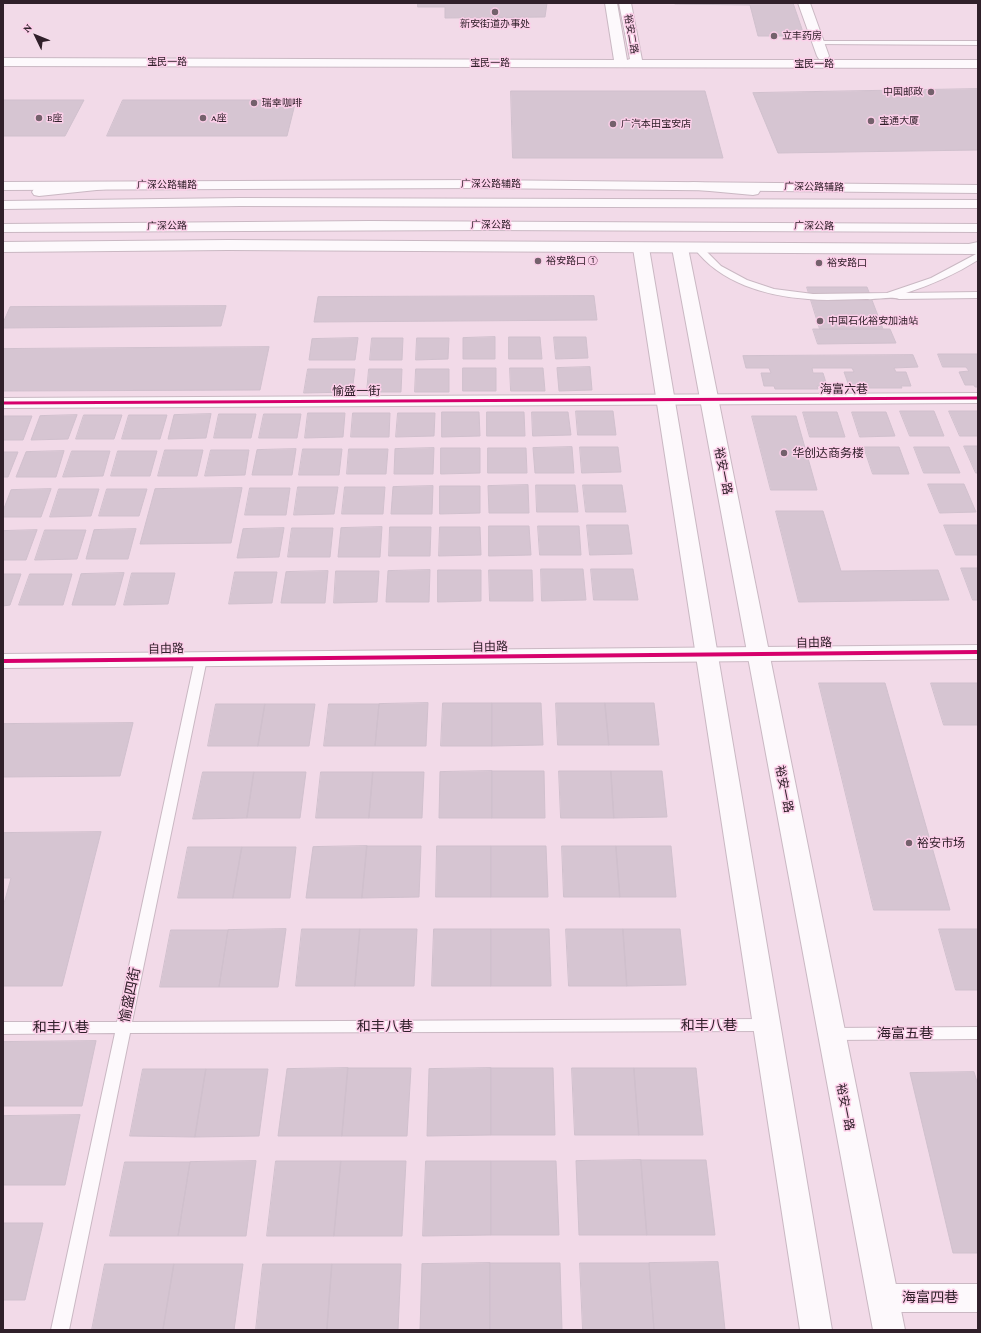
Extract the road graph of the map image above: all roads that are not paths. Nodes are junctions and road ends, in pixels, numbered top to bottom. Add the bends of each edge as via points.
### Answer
1 (611, 3) edge
2 (625, 3) edge
3 (804, 3) edge
4 (817, 43) junction
5 (978, 43) edge
6 (3, 54) edge
7 (823, 56) junction
8 (978, 56) edge
9 (627, 58) junction
10 (3, 62) edge
11 (978, 64) edge
12 (3, 186) edge
13 (101, 186) junction
14 (692, 186) junction
15 (978, 188) edge
16 (3, 195) edge
17 (920, 204) junction
18 (978, 204) edge
19 (3, 205) edge
20 (3, 228) edge
21 (978, 228) edge
22 (3, 247) edge
23 (641, 248) junction
24 (689, 248) junction
25 (975, 250) edge
26 (886, 296) junction
27 (978, 296) edge
28 (978, 398) edge
29 (666, 399) junction
30 (709, 399) junction
31 (3, 403) edge
32 (978, 652) edge
33 (707, 654) junction
34 (758, 654) junction
35 (201, 659) junction
36 (3, 661) edge
37 (767, 1025) junction
38 (3, 1028) edge
39 (124, 1028) junction
40 (978, 1033) edge
41 (831, 1034) junction
42 (883, 1298) junction
43 (978, 1298) edge
44 (60, 1330) edge
45 (816, 1330) edge
46 (889, 1330) edge

1 - 9 main road, 裕安二路
2 - 9 main road, 裕安二路
3 - 4 main road
4 - 5 lane
4 - 7 main road
6 - 9 main road, 宝民一路
7 - 8 main road, 宝民一路
7 - 9 main road, 宝民一路
9 - 10 main road, 宝民一路
9 - 11 main road, 宝民一路
12 - 13 main road, 广深公路辅路
13 - 14 main road, 广深公路辅路
13 - 16 main road
14 - 15 main road, 广深公路辅路
14 - 17 main road
17 - 18 main road, 广深公路
17 - 19 main road, 广深公路 via 240,202
20 - 21 main road, 广深公路 via 238,225
22 - 23 main road via 228,245
23 - 24 main road
23 - 29 main road
24 - 25 main road
24 - 26 lane via 726,274 761,288 802,296
24 - 30 main road, 裕安一路
25 - 26 lane via 933,279
26 - 27 lane
28 - 30 main road, 海富六巷
29 - 30 main road, 愉盛一街
29 - 31 main road, 愉盛一街
29 - 33 main road
30 - 34 main road, 裕安一路
32 - 34 main road, 自由路
33 - 34 main road, 自由路
33 - 35 main road, 自由路
33 - 37 main road
34 - 41 main road, 裕安一路
35 - 36 main road, 自由路
35 - 39 lane, 愉盛四街
37 - 39 lane, 和丰八巷
37 - 45 main road
38 - 39 lane, 和丰八巷
39 - 44 lane, 愉盛四街
40 - 41 lane, 海富五巷
41 - 42 main road, 裕安一路
42 - 43 main road, 海富四巷
42 - 46 main road, 裕安一路

